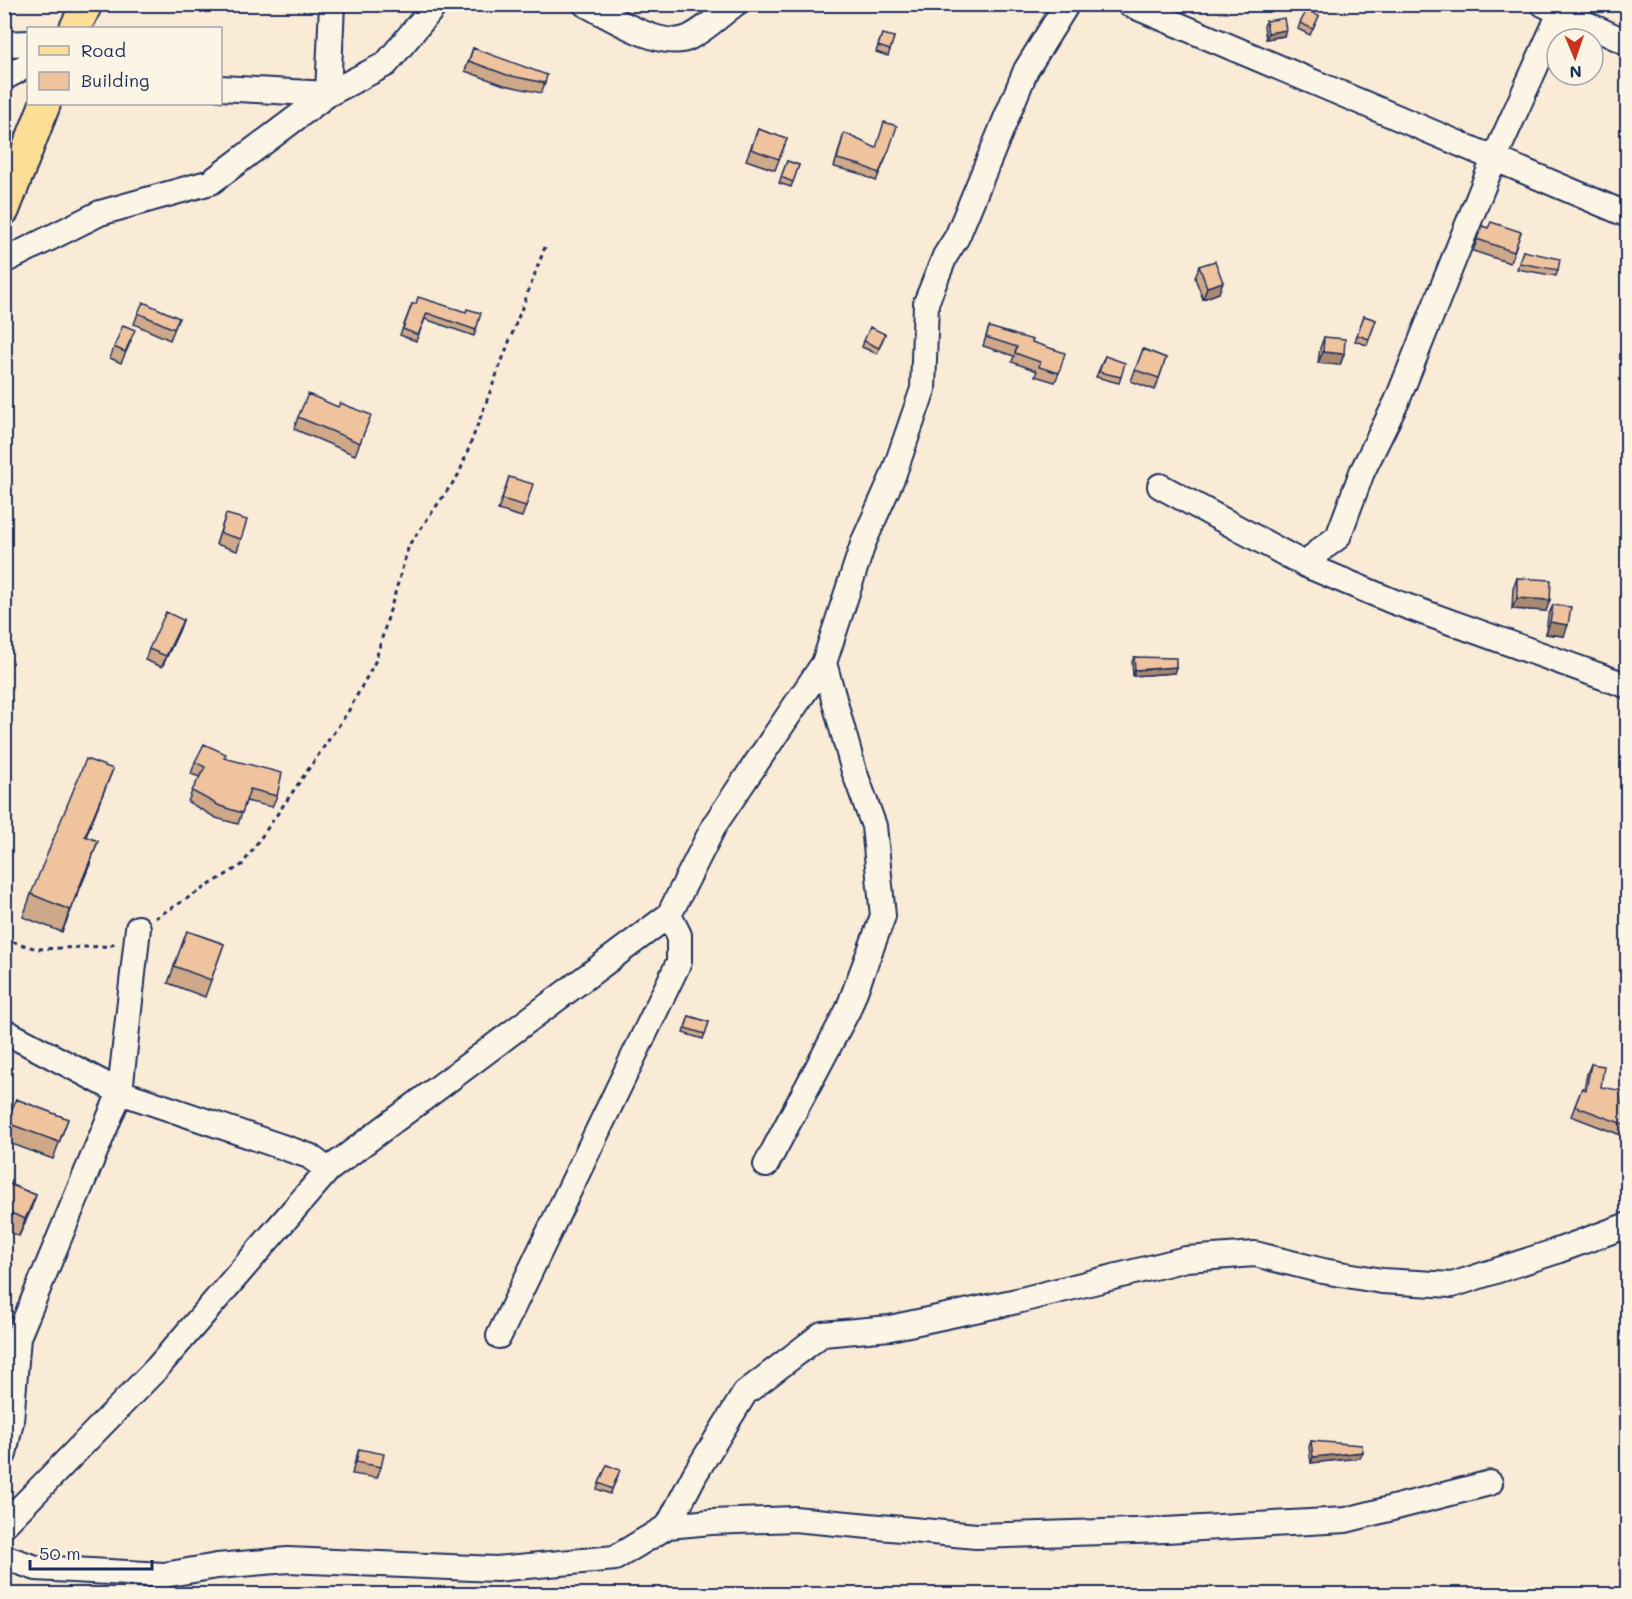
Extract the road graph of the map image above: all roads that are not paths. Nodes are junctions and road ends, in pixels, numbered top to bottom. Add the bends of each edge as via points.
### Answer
1 (87, 4) edge
2 (332, 4) edge
3 (436, 4) edge
4 (585, 4) edge
5 (735, 4) edge
6 (1067, 4) edge
7 (1129, 4) edge
8 (1556, 7) edge
9 (76, 27) edge
10 (27, 43) edge
11 (1628, 43) edge
12 (4, 44) edge
13 (27, 66) edge
14 (4, 78) edge
15 (222, 88) edge
16 (328, 94) junction
17 (45, 105) edge
18 (1494, 159) junction
19 (4, 210) edge
20 (1628, 215) edge
21 (4, 261) edge
22 (1160, 486) dead end
23 (1306, 565) junction
24 (824, 663) junction
25 (1628, 686) edge
26 (669, 915) junction
27 (138, 928) road end
28 (4, 1031) edge
29 (120, 1092) junction
30 (766, 1165) dead end
31 (328, 1170) junction
32 (1628, 1226) edge
33 (500, 1336) dead end
34 (4, 1454) edge
35 (1490, 1483) dead end
36 (4, 1525) edge
37 (668, 1526) junction
38 (4, 1557) edge

1 - 9 main road
2 - 16 street
3 - 16 street via 386,64
4 - 5 street via 646,34 671,41 688,39
6 - 24 street via 1026,70 926,303 924,389 893,476 864,541
7 - 18 street
8 - 11 street
8 - 18 street
10 - 12 street
13 - 14 street
15 - 16 street
16 - 21 street via 211,182 100,213
17 - 19 main road
18 - 20 street
18 - 23 street via 1338,537
22 - 23 street
23 - 25 street via 1392,601
24 - 26 street via 715,824
24 - 30 street via 874,826 883,916 848,1010
26 - 31 street
26 - 33 street via 679,934 678,962
27 - 29 street
28 - 29 street
29 - 31 street via 309,1156
29 - 34 street via 18,1337 11,1421
31 - 36 street via 157,1368
32 - 37 street via 1452,1285 1382,1281 1323,1272 1255,1254 1186,1259 890,1328 822,1334 745,1393
35 - 37 street via 1346,1520 1165,1530 976,1536 794,1519
37 - 38 street via 615,1558 496,1569 288,1560 164,1575 36,1568

